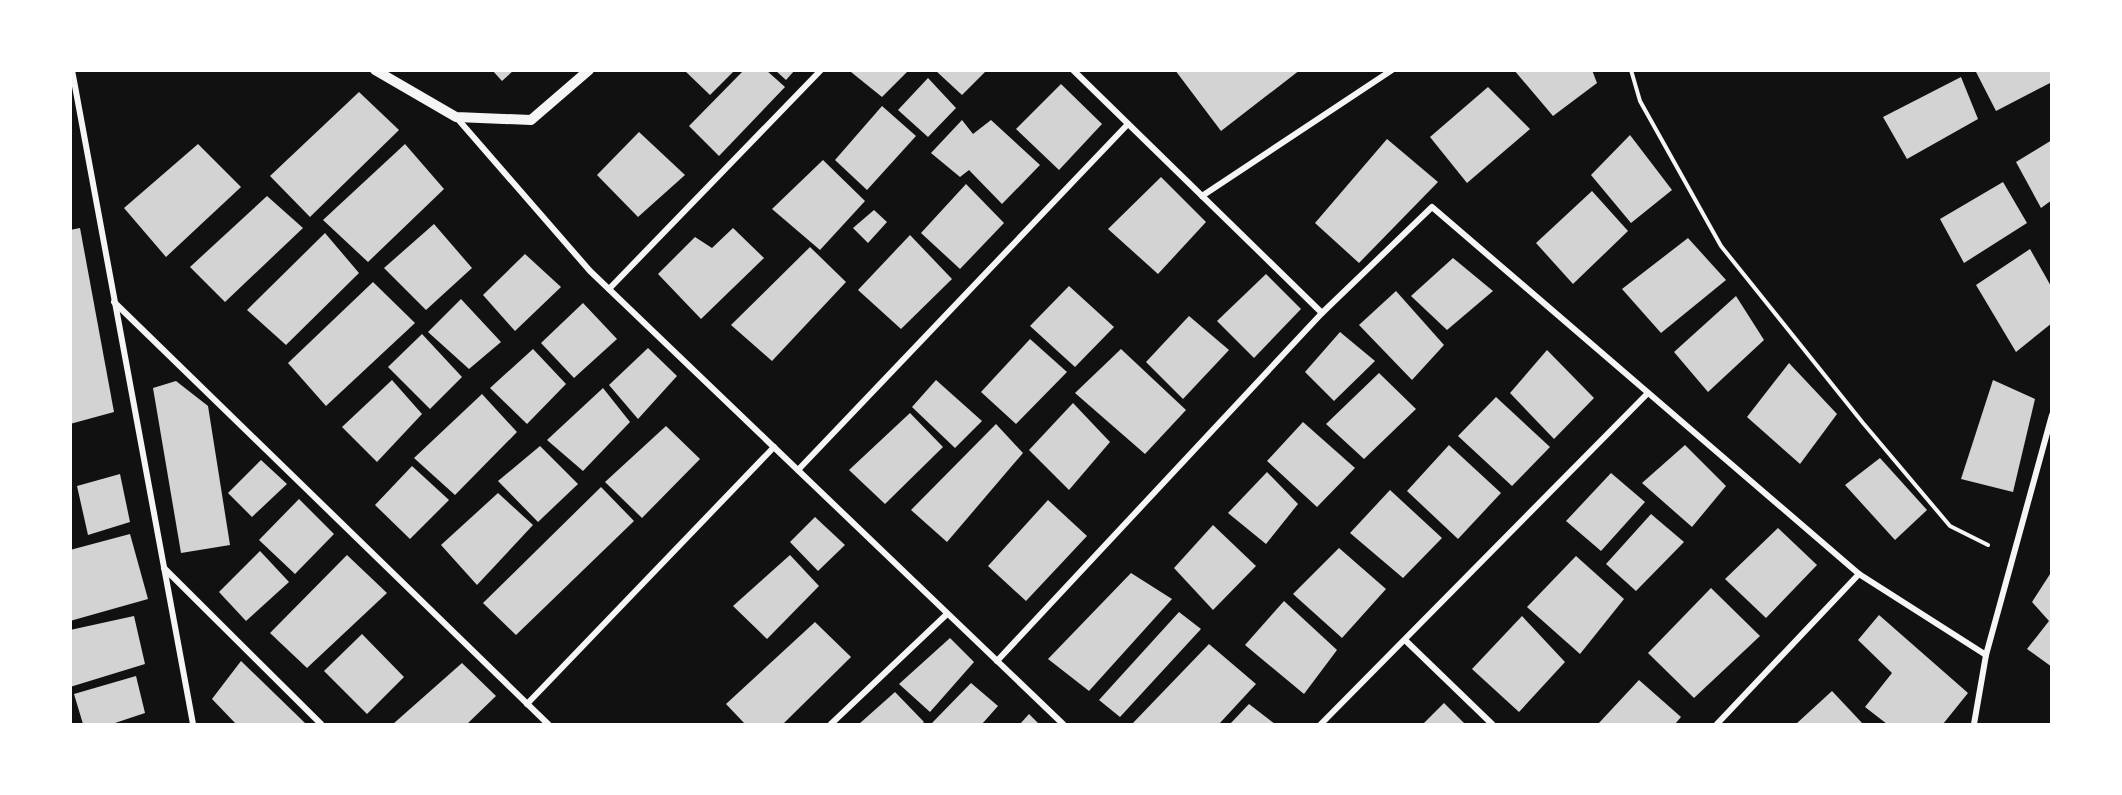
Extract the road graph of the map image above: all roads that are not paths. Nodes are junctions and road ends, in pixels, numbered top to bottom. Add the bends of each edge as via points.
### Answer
1 (72, 70) edge
2 (375, 70) edge
3 (589, 70) edge
4 (821, 70) edge
5 (1073, 70) edge
6 (1392, 70) edge
7 (456, 117) junction
8 (1128, 124) junction
9 (1202, 196) junction
10 (609, 290) junction
11 (114, 302) junction
12 (1322, 313) junction
13 (1648, 393) junction
14 (2052, 416) edge
15 (774, 447) junction
16 (798, 470) junction
17 (163, 567) junction
18 (1859, 574) junction
19 (947, 614) junction
20 (1405, 640) junction
21 (1986, 655) junction
22 (997, 661) junction
23 (527, 704) junction
24 (193, 724) edge
25 (321, 724) edge
26 (548, 724) edge
27 (831, 724) edge
28 (1063, 724) edge
29 (1322, 724) edge
30 (1492, 724) edge
31 (1717, 724) edge
32 (1974, 724) edge

1 - 11 street
2 - 7 street
3 - 7 street via 531,120
4 - 10 street
5 - 8 street
6 - 9 street
7 - 10 street
8 - 9 street
8 - 16 street
9 - 12 street
10 - 15 street
11 - 17 street
11 - 23 street
12 - 13 street via 1432,207
12 - 22 street
13 - 18 street
13 - 20 street
14 - 21 street
15 - 16 street
15 - 23 street
16 - 19 street
17 - 24 street
17 - 25 street
18 - 21 street
18 - 31 street
19 - 22 street
19 - 27 street
20 - 29 street
20 - 30 street
21 - 32 street
22 - 28 street
23 - 26 street

